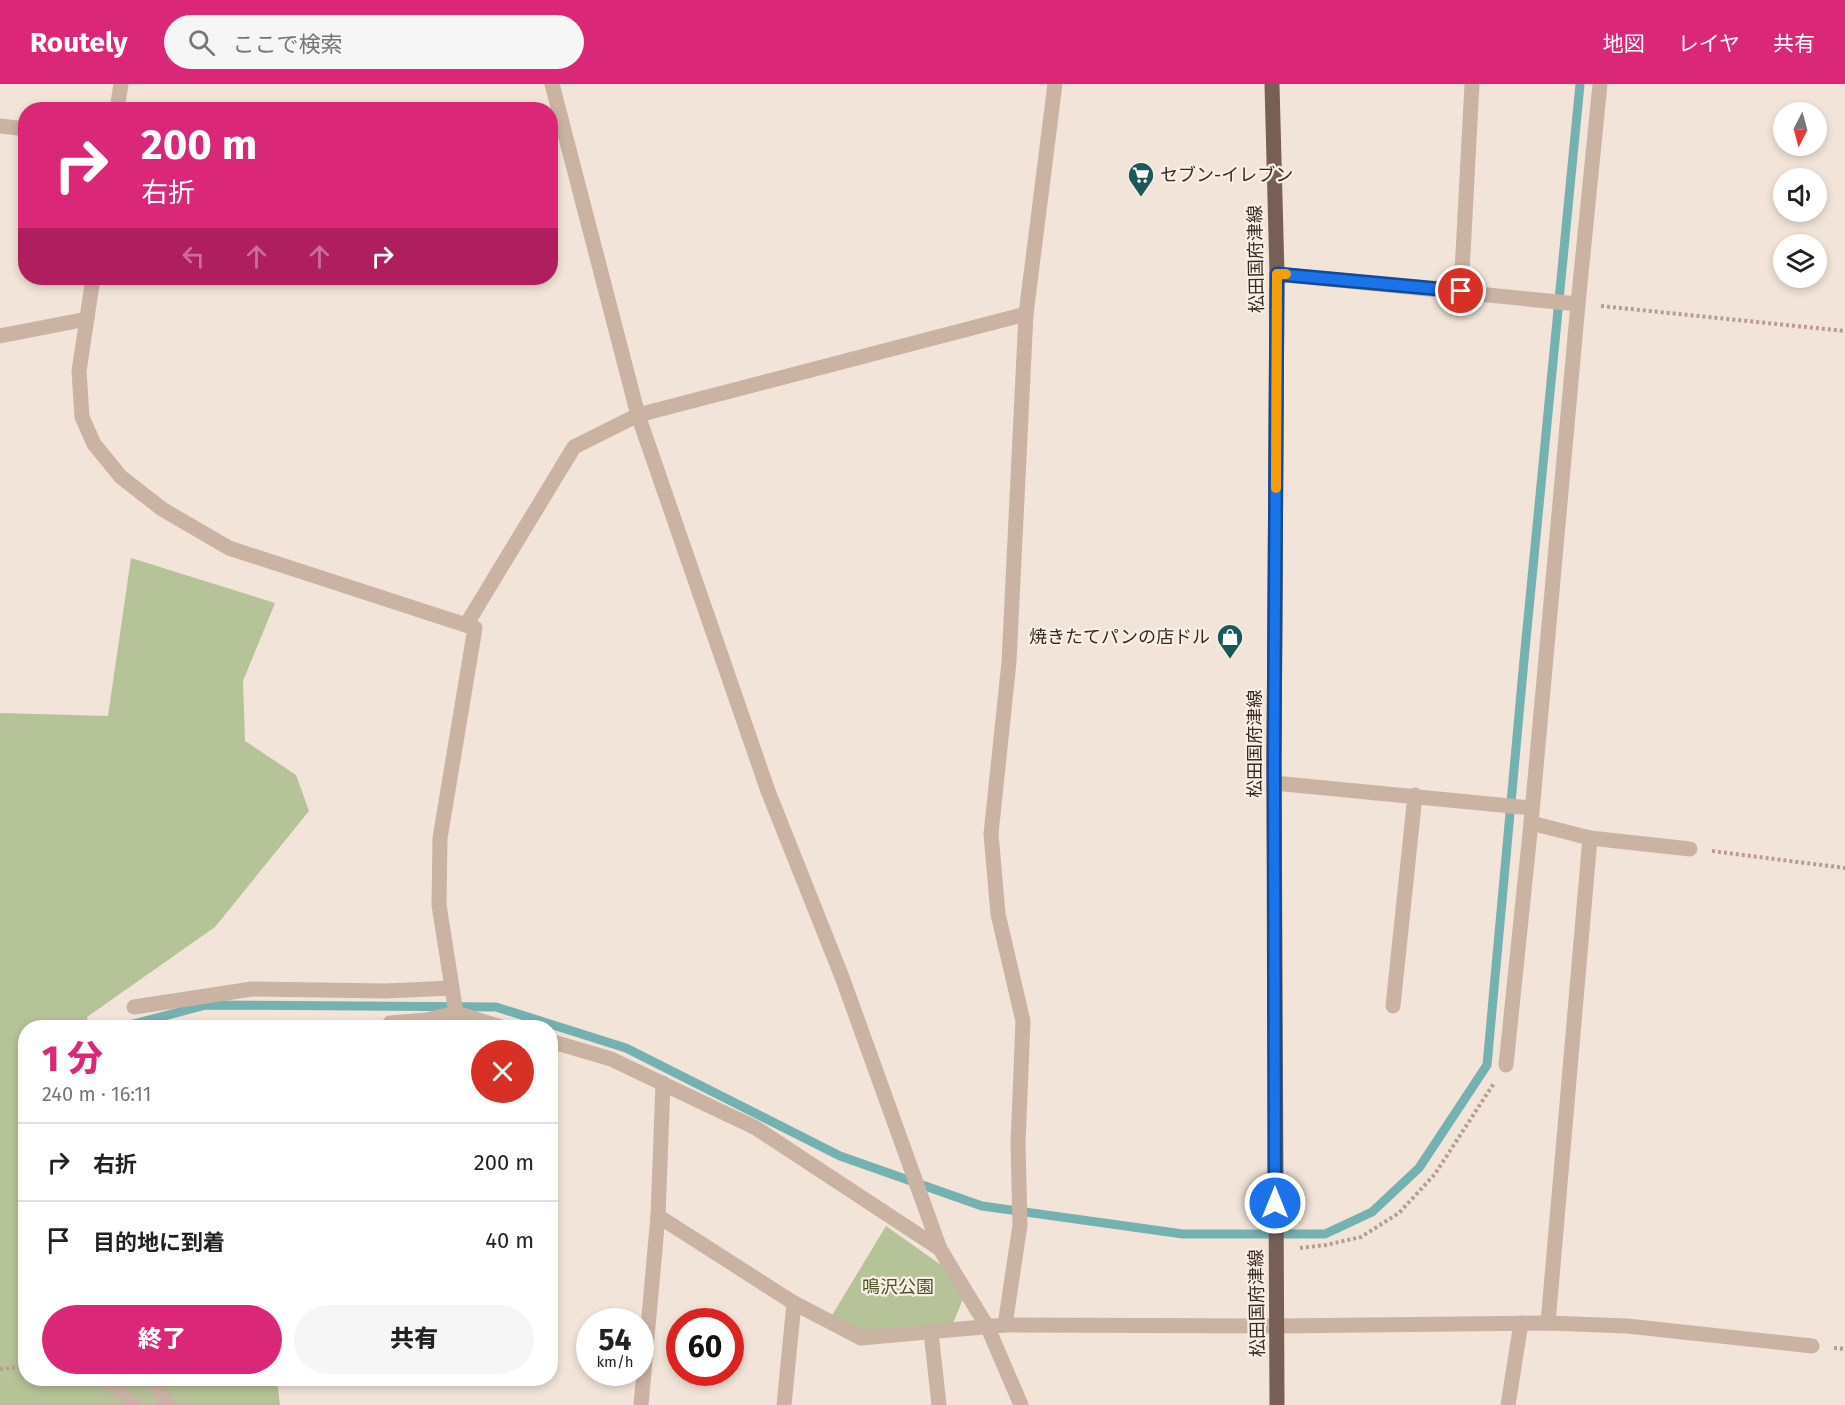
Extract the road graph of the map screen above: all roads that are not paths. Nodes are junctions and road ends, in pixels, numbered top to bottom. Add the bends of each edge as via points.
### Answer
1 (121, 84) edge
2 (552, 84) edge
3 (1055, 84) edge
4 (1272, 84) edge
5 (1472, 84) edge
6 (1600, 84) edge
7 (118, 102) edge
8 (557, 102) edge
9 (558, 107) edge
10 (0, 126) edge
11 (18, 128) edge
12 (1277, 274) junction
13 (92, 285) edge
14 (1461, 291) junction
15 (1578, 304) junction
16 (1026, 314) junction
17 (87, 319) junction
18 (0, 336) edge
19 (638, 415) junction
20 (466, 625) junction
21 (1274, 783) junction
22 (1415, 795) junction
23 (1531, 815) junction
24 (1590, 838) junction
25 (1690, 849) road end
26 (452, 988) junction
27 (1393, 1006) dead end
28 (134, 1007) dead end
29 (456, 1013) junction
30 (426, 1020) edge
31 (478, 1020) edge
32 (558, 1043) edge
33 (1506, 1065) road end
34 (663, 1083) junction
35 (658, 1216) junction
36 (940, 1249) junction
37 (794, 1303) junction
38 (1521, 1323) junction
39 (1548, 1323) junction
40 (1005, 1325) junction
41 (1277, 1326) junction
42 (988, 1328) junction
43 (931, 1332) junction
44 (1812, 1346) dead end
45 (114, 1386) edge
46 (155, 1386) edge
47 (134, 1405) edge
48 (168, 1405) edge
49 (641, 1405) edge
50 (784, 1405) edge
51 (939, 1405) edge
52 (1021, 1405) edge
53 (1277, 1405) edge
54 (1508, 1405) edge

1 - 7 street
2 - 8 street
3 - 16 street
4 - 12 main road, 松田国府津線
5 - 14 street
6 - 15 street
9 - 19 street
10 - 11 street
12 - 14 street
12 - 21 main road, 松田国府津線
13 - 17 street
14 - 15 street
15 - 23 street
16 - 19 street
16 - 40 street via 1009,662 991,834 998,914 1023,1021 1018,1144 1020,1225
17 - 18 street
17 - 20 street via 79,371 82,417 94,444 121,477 162,509 229,548
19 - 20 street via 574,447
19 - 36 street via 768,791 842,977
20 - 26 street via 475,628 440,838 440,905
21 - 22 street
21 - 41 main road, 松田国府津線
22 - 23 street
22 - 27 street
23 - 24 street
23 - 33 street
24 - 25 street
24 - 39 street
26 - 28 street via 252,989
26 - 29 street
29 - 30 street
29 - 31 street
32 - 34 street via 611,1059
34 - 35 street
34 - 36 street via 756,1128
35 - 37 street
35 - 49 street
36 - 42 street
37 - 43 street via 861,1338
37 - 50 street
38 - 39 street
38 - 41 street
38 - 54 street
39 - 44 street via 1628,1326
40 - 41 street
40 - 42 street
41 - 53 main road, 松田国府津線
42 - 43 street
42 - 52 street
43 - 51 street
45 - 47 street
46 - 48 street

